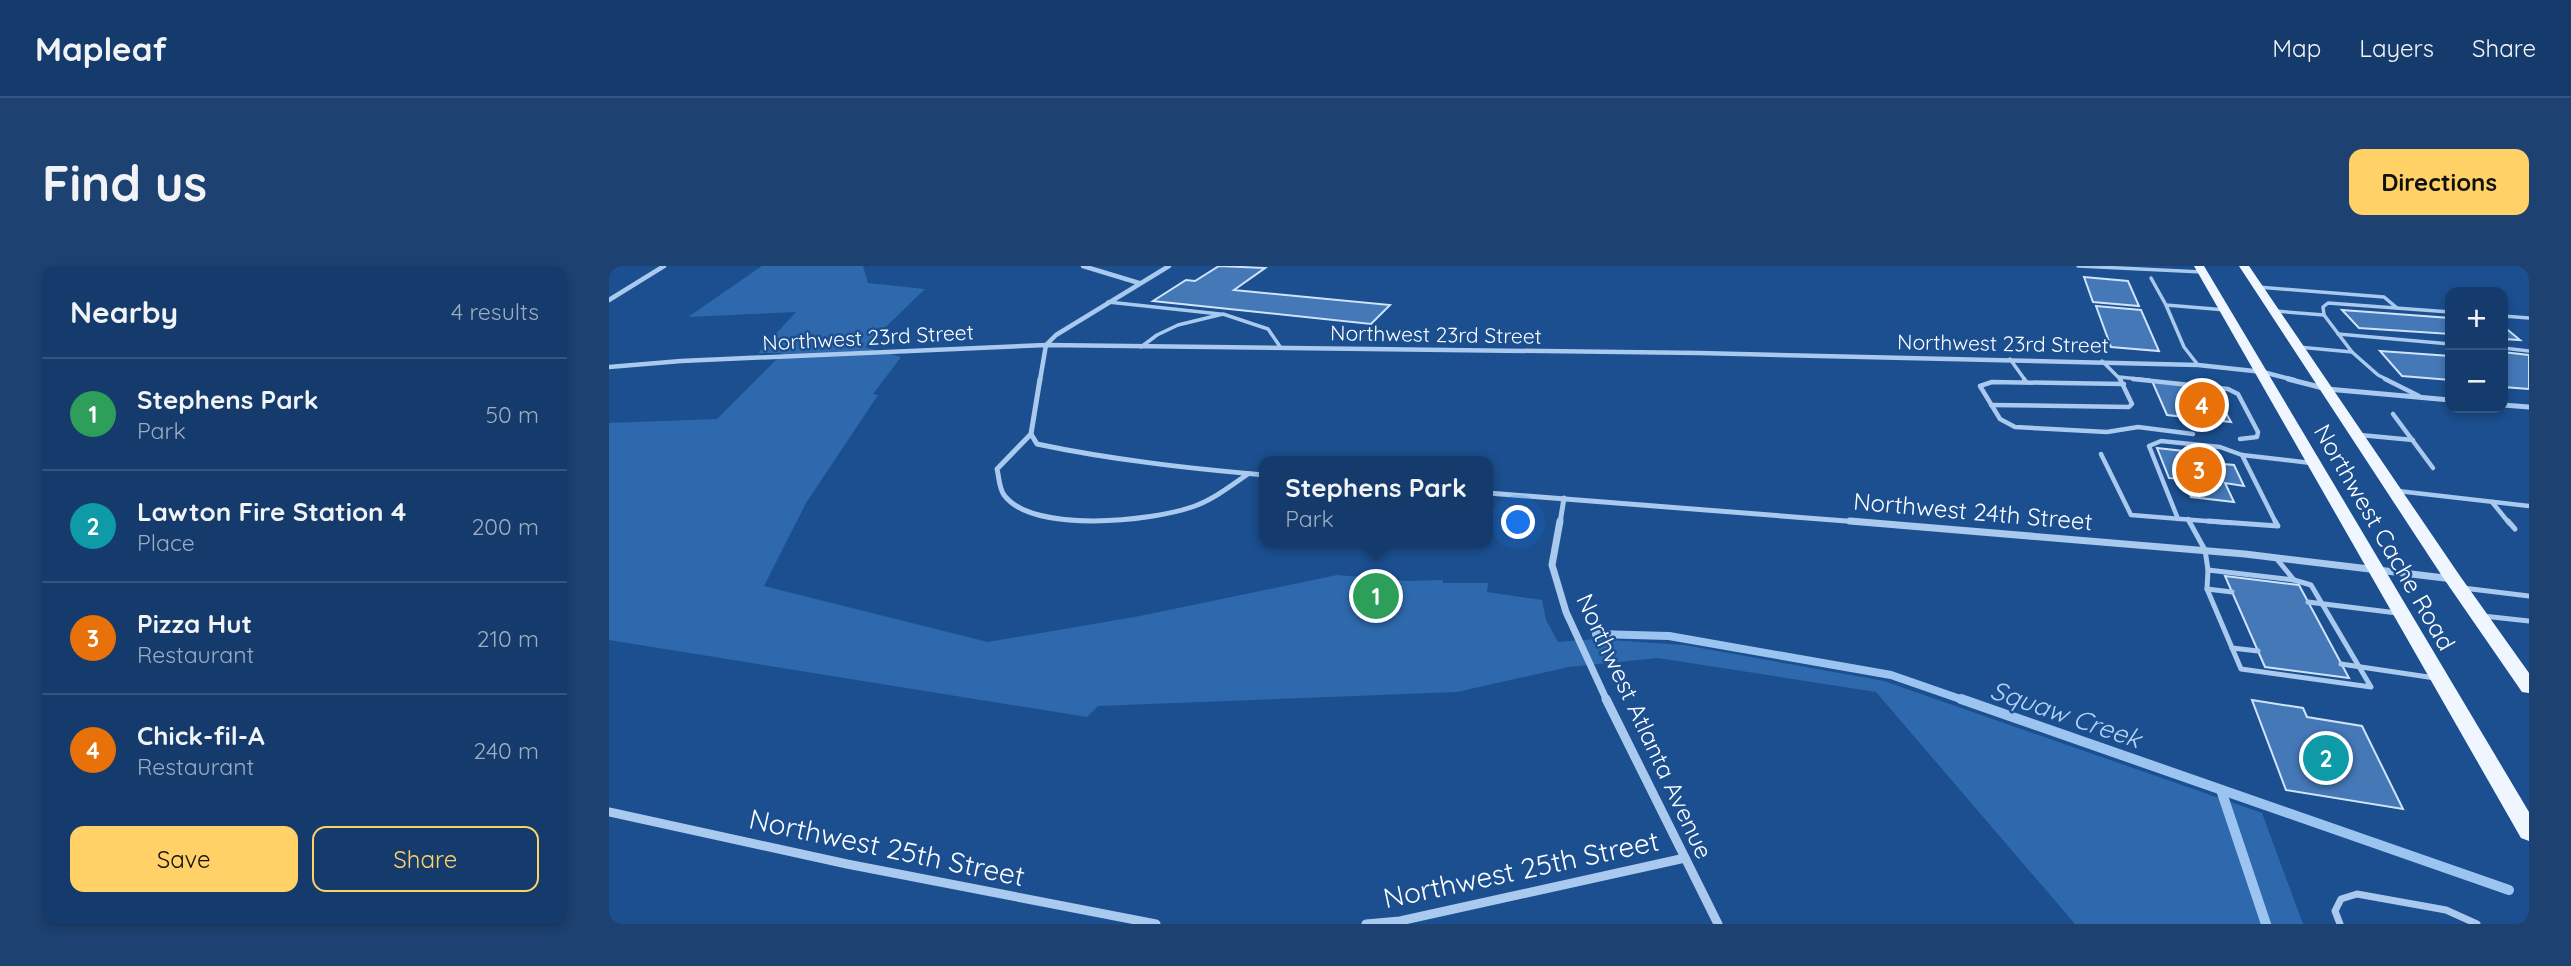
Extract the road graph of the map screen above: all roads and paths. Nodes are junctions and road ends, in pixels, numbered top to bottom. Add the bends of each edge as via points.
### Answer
1 (664, 266) edge
2 (1083, 266) edge
3 (1169, 266) edge
4 (2078, 266) edge
5 (2107, 266) edge
6 (2244, 266) edge
7 (2158, 267) edge
8 (2201, 269) edge
9 (2149, 271) junction
10 (2151, 278) dead end
11 (1139, 283) junction
12 (2258, 287) junction
13 (609, 300) edge
14 (1108, 302) junction
15 (2166, 305) junction
16 (2397, 308) junction
17 (2226, 310) junction
18 (2275, 311) junction
19 (2445, 312) edge
20 (1223, 314) junction
21 (2324, 315) junction
22 (2508, 316) edge
23 (2529, 318) edge
24 (2338, 334) junction
25 (2445, 344) edge
26 (1046, 345) junction
27 (1142, 347) junction
28 (2298, 347) junction
29 (1281, 348) junction
30 (2508, 349) edge
31 (2529, 351) edge
32 (2352, 352) junction
33 (2010, 359) junction
34 (2102, 361) junction
35 (2198, 365) junction
36 (609, 367) edge
37 (2263, 372) junction
38 (2119, 377) junction
39 (2027, 382) junction
40 (2124, 384) junction
41 (2327, 389) junction
42 (2421, 397) junction
43 (2445, 399) edge
44 (1991, 405) junction
45 (2508, 405) edge
46 (2529, 407) edge
47 (2393, 414) dead end
48 (1031, 434) junction
49 (2193, 434) dead end
50 (2358, 435) junction
51 (2241, 439) dead end
52 (2413, 440) junction
53 (2101, 454) dead end
54 (2242, 455) junction
55 (2314, 464) junction
56 (2433, 468) dead end
57 (1248, 474) junction
58 (1259, 475) edge
59 (2395, 491) junction
60 (1493, 493) edge
61 (1564, 498) junction
62 (2492, 502) junction
63 (2529, 506) edge
64 (2178, 519) junction
65 (2188, 519) junction
66 (2515, 528) dead end
67 (2205, 550) junction
68 (2275, 556) junction
69 (2372, 566) junction
70 (2208, 570) junction
71 (2294, 580) junction
72 (2456, 584) junction
73 (2207, 589) junction
74 (2232, 592) dead end
75 (2529, 596) edge
76 (2308, 602) dead end
77 (2324, 604) junction
78 (2400, 613) junction
79 (2479, 615) junction
80 (2529, 621) edge
81 (2232, 648) junction
82 (2258, 652) dead end
83 (2341, 664) dead end
84 (2359, 666) junction
85 (2522, 669) edge
86 (2438, 678) junction
87 (2529, 687) edge
88 (609, 812) edge
89 (2523, 814) edge
90 (2529, 832) edge
91 (1685, 858) junction
92 (1156, 924) edge
93 (1366, 924) edge
94 (1718, 924) edge
95 (2340, 924) edge
96 (2477, 924) edge

1 - 13 street
2 - 11 street
3 - 11 street
4 - 9 lane
5 - 9 lane
6 - 12 main road, Northwest Cache Road
7 - 8 lane
7 - 9 lane via 2160,272
8 - 17 main road, Northwest Cache Road
10 - 15 lane
11 - 14 street
12 - 16 lane via 2384,297
12 - 18 main road, Northwest Cache Road
14 - 20 lane
14 - 26 street
15 - 17 lane
15 - 35 lane
16 - 19 lane
16 - 21 lane via 2328,303
17 - 37 main road, Northwest Cache Road
18 - 21 lane
18 - 28 main road, Northwest Cache Road
20 - 27 lane via 1178,325
20 - 29 lane via 1268,328
21 - 24 lane
22 - 23 lane
24 - 25 lane
24 - 32 lane
26 - 27 street, Northwest 23rd Street
26 - 36 street, Northwest 23rd Street
26 - 48 street
27 - 29 street, Northwest 23rd Street
28 - 32 lane
28 - 41 main road, Northwest Cache Road
29 - 33 street, Northwest 23rd Street
30 - 31 lane
32 - 42 lane via 2378,375
33 - 34 street, Northwest 23rd Street
33 - 39 lane
34 - 35 street, Northwest 23rd Street
34 - 38 lane
35 - 37 street, Northwest 23rd Street
37 - 41 street, Northwest 23rd Street
37 - 55 main road, Northwest Cache Road
38 - 40 lane
38 - 51 lane via 2228,389 2238,394 2258,432 2257,437
39 - 40 lane
39 - 44 lane via 1983,383 1980,386
40 - 44 lane via 2132,404 2129,407
41 - 42 street, Northwest 23rd Street
41 - 50 main road, Northwest Cache Road
42 - 43 street, Northwest 23rd Street
44 - 49 lane via 2000,419 2015,428 2096,432 2131,428
45 - 46 street
47 - 52 lane
48 - 57 street via 1037,443 1065,450
48 - 57 street via 997,469 1003,495 1024,510 1051,517 1136,518 1183,510
50 - 52 lane
50 - 59 main road, Northwest Cache Road
52 - 56 lane
53 - 64 lane via 2131,515
54 - 55 lane
54 - 64 lane via 2220,447 2173,442 2149,446
54 - 65 lane via 2278,526
55 - 69 main road, Northwest Cache Road
57 - 58 street
59 - 62 lane
59 - 72 main road, Northwest Cache Road
60 - 61 street, Northwest 24th Street
61 - 67 street, Northwest 24th Street
61 - 91 street, Northwest Atlanta Avenue via 1552,565 1566,612
62 - 63 lane
62 - 66 lane
64 - 65 lane
65 - 67 lane
67 - 68 street, Northwest 24th Street
67 - 70 lane
68 - 69 street, Northwest 24th Street
68 - 71 lane
69 - 72 street, Northwest 24th Street
69 - 78 main road, Northwest Cache Road
70 - 71 lane
70 - 73 lane
71 - 77 lane via 2311,585
72 - 75 lane
72 - 79 main road, Northwest Cache Road
73 - 74 lane
73 - 81 lane
76 - 77 lane
77 - 78 lane
77 - 84 lane
78 - 86 main road, Northwest Cache Road
79 - 80 lane
79 - 85 main road, Northwest Cache Road
81 - 82 lane
81 - 84 lane via 2241,669 2371,687
83 - 84 lane
84 - 86 lane
85 - 87 main road, Northwest Cache Road
86 - 89 main road, Northwest Cache Road
88 - 92 street, Northwest 25th Street
89 - 90 main road, Northwest Cache Road
91 - 93 street, Northwest 25th Street via 1400,921
91 - 94 street, Northwest Atlanta Avenue
95 - 96 lane via 2335,911 2341,899 2357,894 2446,910

